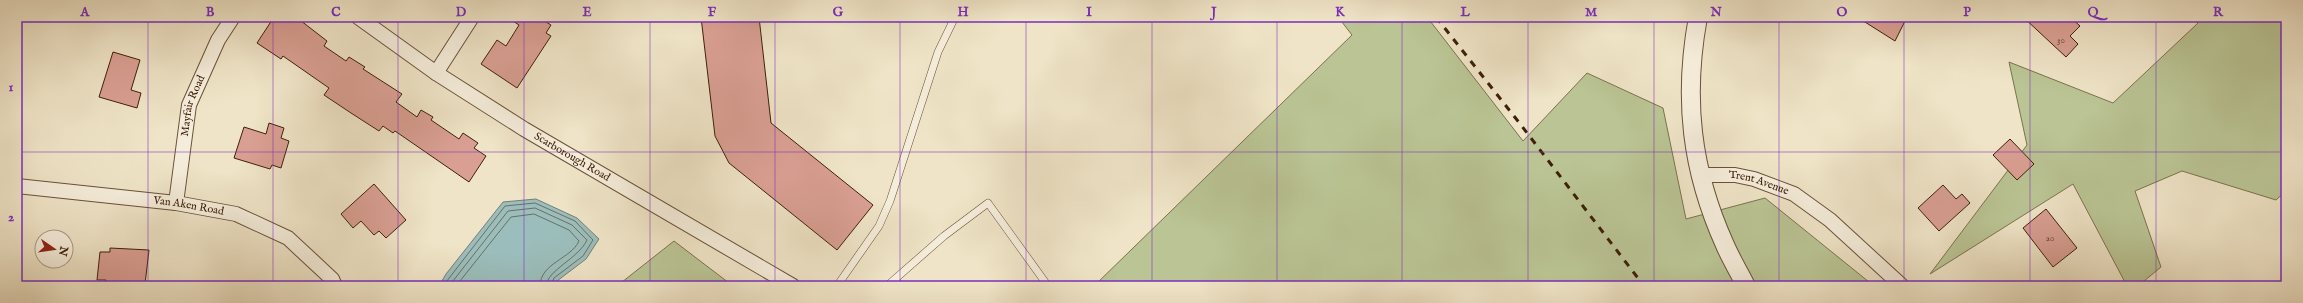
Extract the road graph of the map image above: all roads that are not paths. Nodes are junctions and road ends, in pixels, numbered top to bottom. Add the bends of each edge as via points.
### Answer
1 (233, 17) edge
2 (358, 17) edge
3 (472, 17) edge
4 (955, 17) edge
5 (1698, 17) edge
6 (436, 73) junction
7 (1700, 174) junction
8 (17, 186) edge
9 (176, 203) junction
10 (895, 279) junction
11 (335, 286) edge
12 (793, 286) edge
13 (837, 286) edge
14 (888, 286) edge
15 (900, 286) edge
16 (1048, 286) edge
17 (1746, 286) edge
18 (1902, 286) edge

1 - 9 street, Mayfair Road via 218,40 189,105
2 - 6 street, Scarborough Road
3 - 6 street
4 - 13 lane via 938,52 890,201 879,226
5 - 7 street via 1692,55 1690,101 1694,148
6 - 12 street, Scarborough Road via 524,129
7 - 17 street via 1725,246
7 - 18 street, Trent Avenue via 1748,177 1794,194 1830,220
8 - 9 street, Van Aken Road
9 - 11 street, Van Aken Road via 236,214 288,238 332,279
10 - 14 lane
10 - 15 lane
10 - 16 lane via 944,236 988,203

